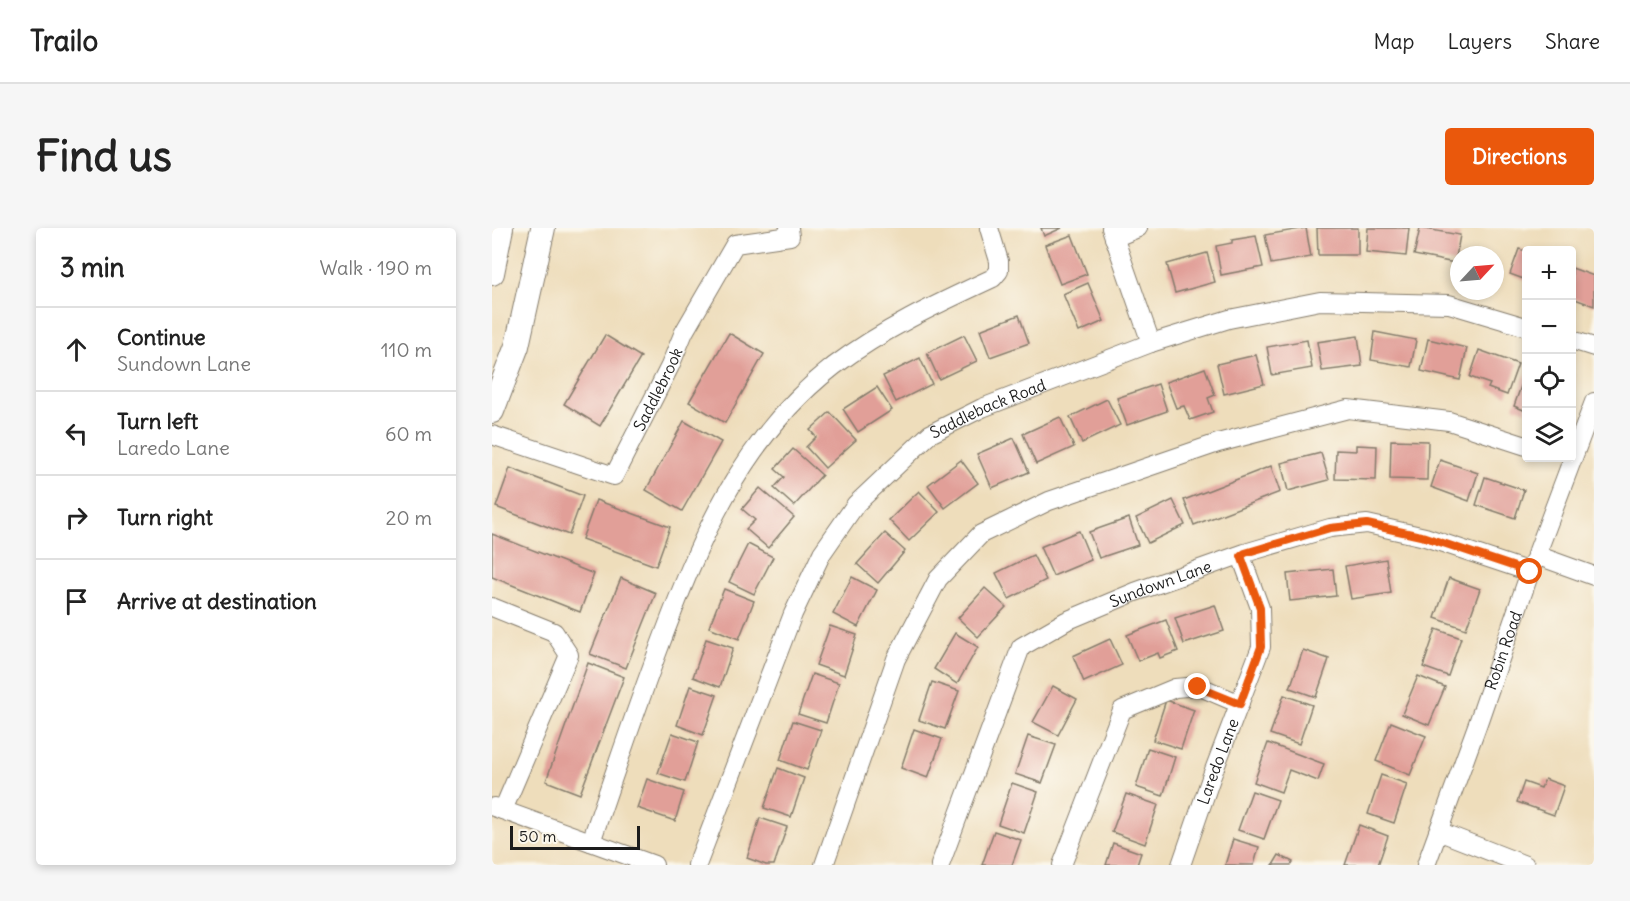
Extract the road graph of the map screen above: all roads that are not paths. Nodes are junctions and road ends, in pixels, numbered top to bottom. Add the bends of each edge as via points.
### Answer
1 (501, 228) edge
2 (543, 228) edge
3 (789, 228) edge
4 (989, 228) edge
5 (1138, 228) edge
6 (1113, 233) edge
7 (735, 236) edge
8 (492, 273) edge
9 (1522, 326) edge
10 (1576, 341) edge
11 (1151, 343) junction
12 (1594, 347) edge
13 (1594, 402) edge
14 (492, 411) edge
15 (492, 435) edge
16 (1576, 439) edge
17 (1522, 444) edge
18 (1565, 462) edge
19 (1241, 556) junction
20 (1533, 563) junction
21 (1594, 576) edge
22 (492, 607) edge
23 (1240, 704) junction
24 (498, 808) edge
25 (1438, 831) junction
26 (591, 842) junction
27 (654, 865) edge
28 (697, 865) edge
29 (825, 865) edge
30 (940, 865) edge
31 (1062, 865) edge
32 (1181, 865) edge
33 (1426, 865) edge
34 (1525, 865) edge

1 - 8 main road
2 - 14 main road via 517,346
3 - 7 street, Saddlebrook via 790,237
4 - 26 street via 999,261 999,271 993,278 905,319 833,367 792,404 723,495 689,566
5 - 6 street
6 - 11 street
7 - 15 street, Saddlebrook via 614,477
9 - 11 street, Saddleback Road via 1449,304 1320,301 1229,319
10 - 12 street
11 - 28 street, Saddleback Road via 982,408 930,434 856,504 822,553 793,614
13 - 16 street, Robin Road
17 - 29 street via 1449,421 1348,409 1218,443 1049,501 981,534 938,579 896,659
18 - 20 street, Robin Road
19 - 20 street, Sundown Lane via 1330,528 1367,524
19 - 23 street, Laredo Lane via 1260,608 1261,647
19 - 30 street, Sundown Lane via 1135,592 1066,621 1021,647
20 - 21 street, Sundown Lane
20 - 25 street, Robin Road
22 - 24 street via 554,632 569,655
23 - 31 street via 1198,687 1175,688 1122,710
23 - 32 street, Laredo Lane
24 - 26 street
25 - 33 street, Robin Road
25 - 34 street
26 - 27 street

